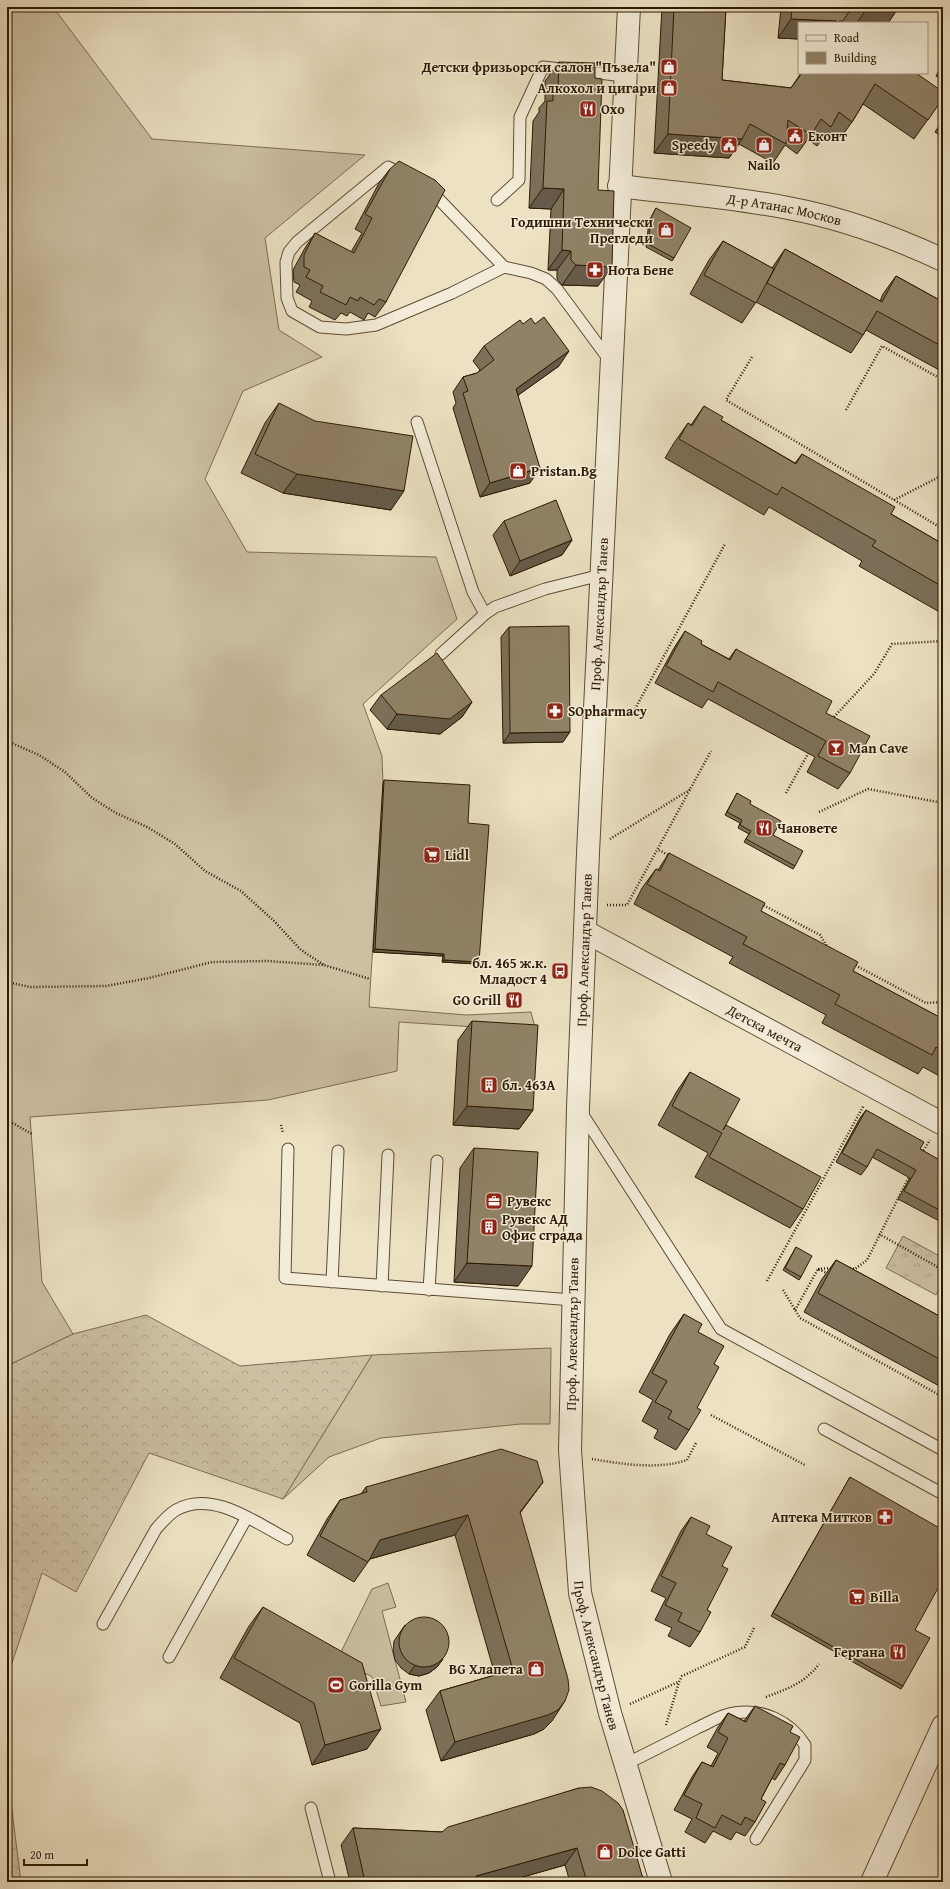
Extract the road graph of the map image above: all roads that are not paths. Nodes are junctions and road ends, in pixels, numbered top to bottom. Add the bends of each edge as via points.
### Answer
1 (629, 7) edge
2 (625, 76) junction
3 (619, 186) junction
4 (497, 200) dead end
5 (943, 260) edge
6 (504, 268) junction
7 (612, 365) junction
8 (417, 422) dead end
9 (601, 574) junction
10 (485, 614) junction
11 (441, 654) dead end
12 (586, 932) junction
13 (578, 1108) junction
14 (943, 1124) edge
15 (288, 1149) dead end
16 (338, 1151) dead end
17 (388, 1155) dead end
18 (437, 1161) dead end
19 (332, 1282) junction
20 (382, 1286) junction
21 (430, 1290) junction
22 (573, 1300) junction
23 (824, 1429) dead end
24 (943, 1450) edge
25 (943, 1494) edge
26 (247, 1517) junction
27 (287, 1539) dead end
28 (103, 1624) dead end
29 (169, 1658) dead end
30 (943, 1726) edge
31 (626, 1764) junction
32 (311, 1808) dead end
33 (756, 1839) edge
34 (330, 1882) edge
35 (661, 1882) edge
36 (872, 1882) edge

1 - 2 street, Проф. Александър Танев
2 - 3 street, Проф. Александър Танев
2 - 4 lane via 543,67 520,117 519,180
3 - 5 street, Д-р Атанас Москов via 788,208 846,222 912,245
3 - 7 street, Проф. Александър Танев
6 - 6 lane via 376,325 346,329 320,327 292,311 287,298 286,262 289,252 297,242 388,167 426,186
6 - 7 lane via 531,273 546,279 557,289
7 - 9 street, Проф. Александър Танев
8 - 10 lane via 473,592
9 - 10 lane via 545,589 495,607
9 - 12 street, Проф. Александър Танев
10 - 11 lane
12 - 13 street, Проф. Александър Танев
12 - 14 street, Детска мечта
13 - 22 street, Проф. Александър Танев
13 - 24 lane via 722,1329
15 - 19 lane via 285,1278
16 - 19 lane
17 - 20 lane
18 - 21 lane
19 - 20 lane
20 - 21 lane
21 - 22 lane
22 - 31 street, Проф. Александър Танев via 570,1454 580,1593 610,1713
23 - 25 lane
26 - 27 lane
26 - 28 lane via 220,1506 203,1504 177,1509 156,1529
26 - 29 lane
30 - 36 street
31 - 33 lane via 725,1714 753,1712 783,1722 792,1728 805,1745 805,1760
31 - 35 street, Проф. Александър Танев
32 - 34 lane

